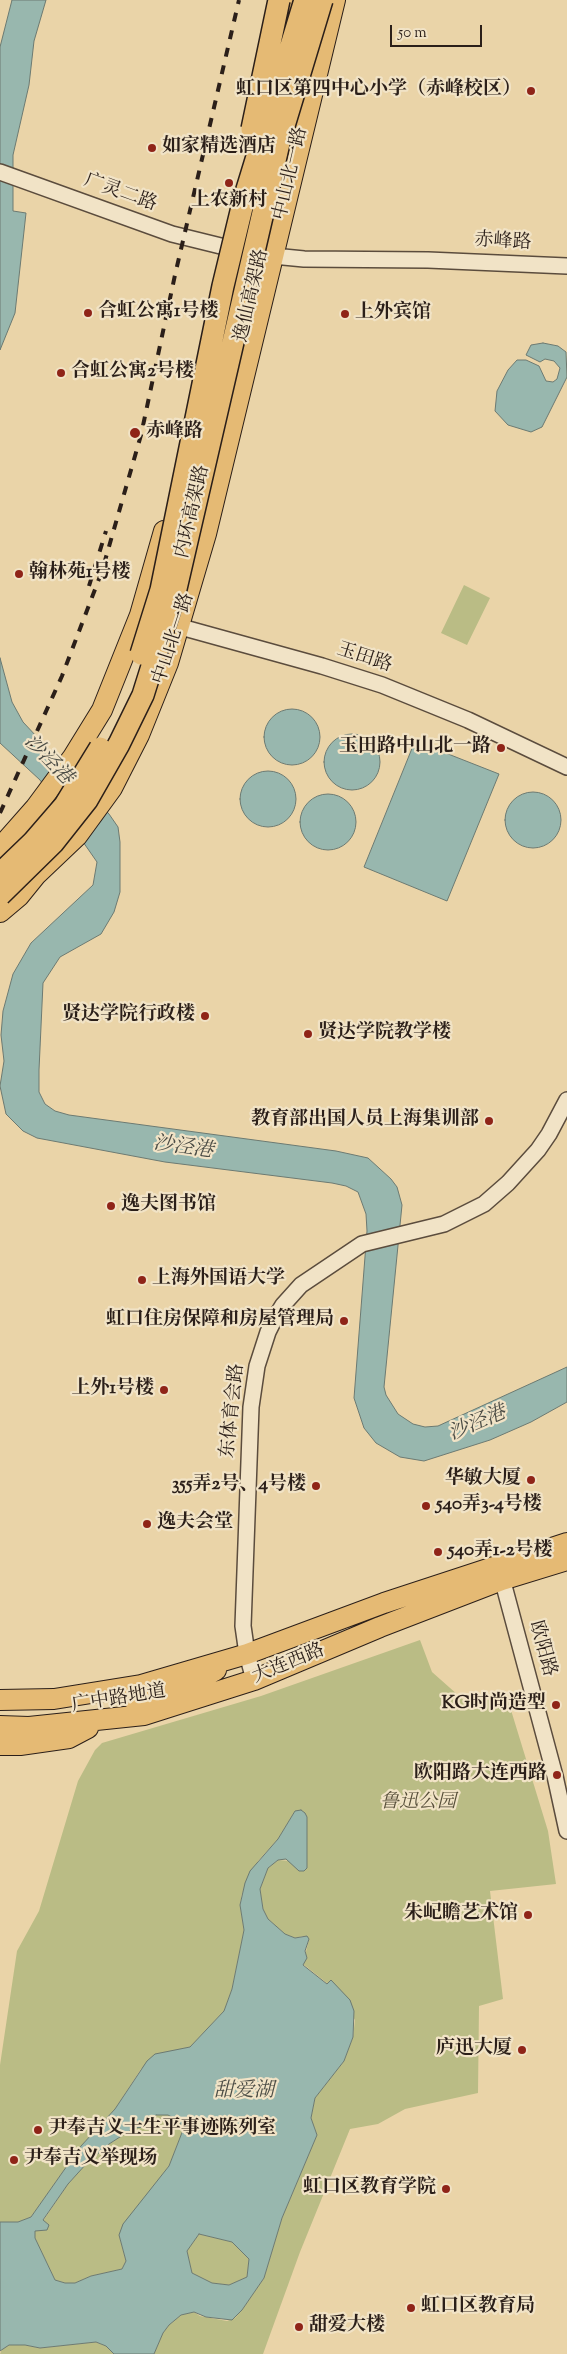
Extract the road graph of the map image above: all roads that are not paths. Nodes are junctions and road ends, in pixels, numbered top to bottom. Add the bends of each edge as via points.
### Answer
1 (279, 0) edge
2 (288, 0) edge
3 (304, 0) edge
4 (322, 0) edge
5 (334, 0) edge
6 (0, 172) edge
7 (244, 199) junction
8 (228, 248) junction
9 (274, 257) junction
10 (567, 266) edge
11 (223, 286) junction
12 (176, 593) junction
13 (140, 615) junction
14 (180, 628) junction
15 (567, 767) edge
16 (0, 848) edge
17 (0, 874) edge
18 (0, 895) edge
19 (0, 912) edge
20 (567, 1100) edge
21 (567, 1543) edge
22 (567, 1560) edge
23 (500, 1573) junction
24 (237, 1656) junction
25 (254, 1680) junction
26 (0, 1700) edge
27 (0, 1711) edge
28 (144, 1715) junction
29 (0, 1726) edge
30 (88, 1728) junction
31 (0, 1735) edge
32 (0, 1745) edge
33 (567, 1831) edge

1 - 11 highway, bridge via 228,245
2 - 7 highway, bridge via 252,142
2 - 8 main road
3 - 7 highway, 内环高架路, bridge
4 - 12 highway, 内环高架路, bridge via 280,139
5 - 9 main road, 中山北一路
5 - 12 highway, 逸仙高架路, bridge via 320,30 296,119 227,408
6 - 8 street, 广灵二路 via 172,234
7 - 11 highway, 内环高架路, bridge
8 - 9 street, 赤峰路
8 - 13 main road via 162,538
9 - 10 street, 赤峰路
9 - 14 main road, 中山北一路
11 - 17 highway, 内环高架路, bridge via 161,590 130,690 99,751 65,805
12 - 18 highway, 内环高架路, bridge via 143,695 87,800 53,843
13 - 14 street, 玉田路
13 - 16 main road via 102,710 73,757
14 - 15 street, 玉田路 via 322,666 389,688 468,720
14 - 19 main road, 中山北一路 via 139,735 112,788 77,836
20 - 24 street, 东体育会路 via 538,1150 495,1195 462,1216 354,1249 301,1285 283,1305 262,1348 253,1387 243,1626
21 - 23 main road, 大连西路
22 - 23 main road, 大连西路
23 - 24 main road, 大连西路 via 384,1603
23 - 25 main road, 大连西路
23 - 33 street, 欧阳路
24 - 25 street, 东体育会路
24 - 26 main road, 大连西路 via 141,1685 54,1699
24 - 27 main road, 广中路地道 via 182,1690 69,1708
25 - 28 main road, 大连西路
28 - 29 main road, 大连西路 via 29,1727
28 - 30 main road, 广中路地道
30 - 31 main road, 广中路地道
30 - 32 main road via 69,1738

